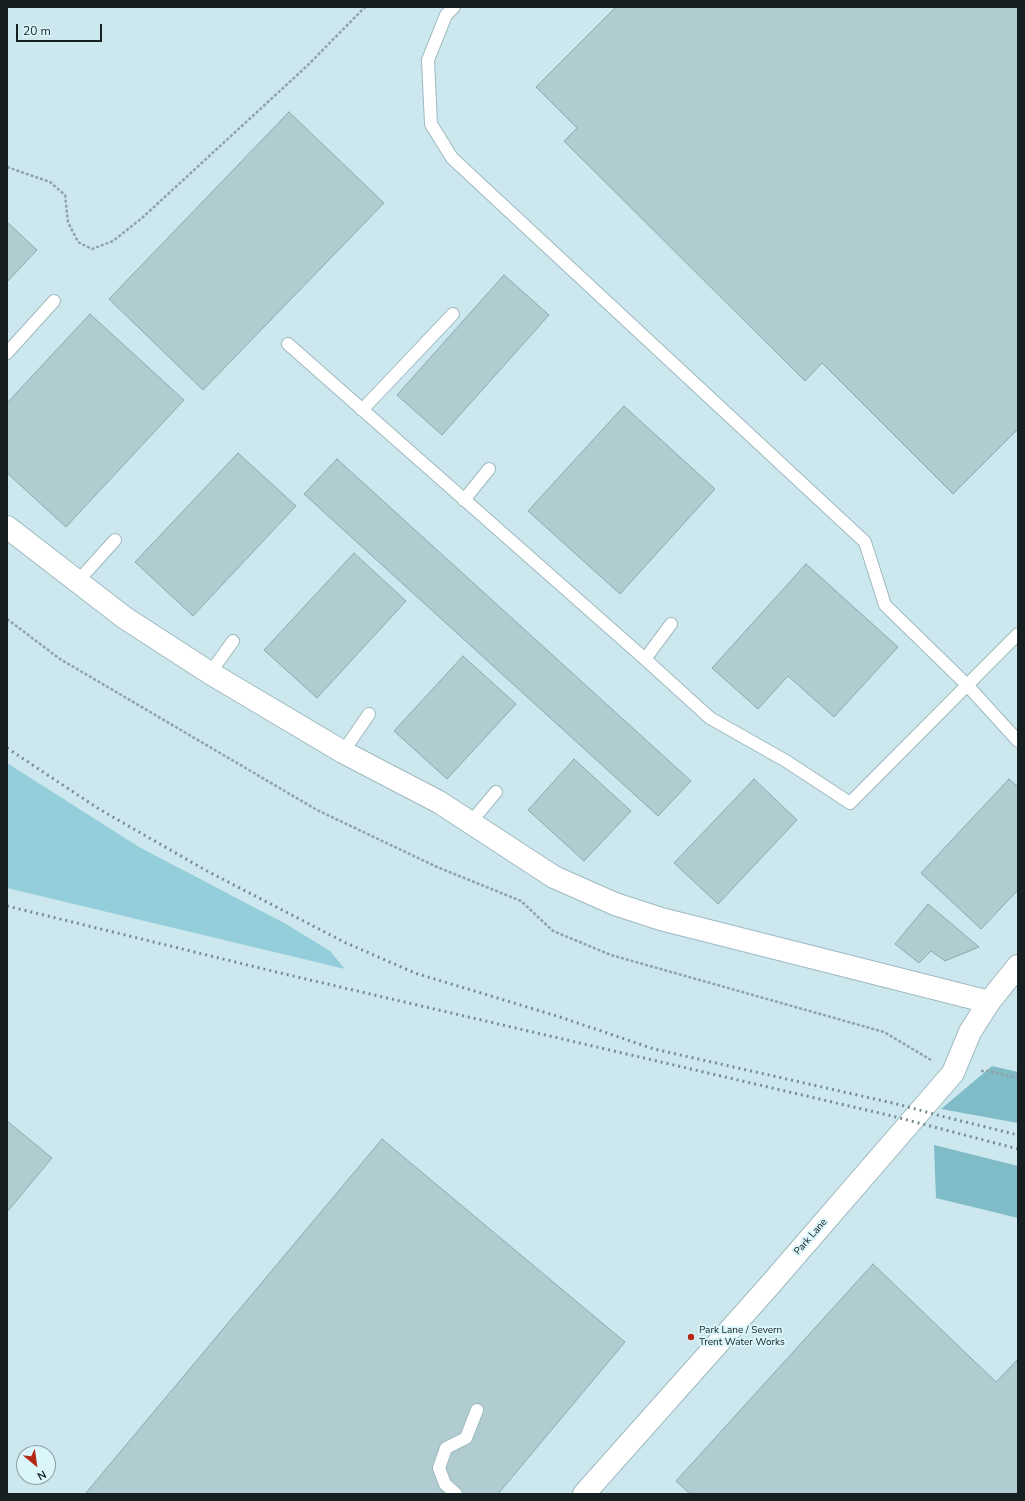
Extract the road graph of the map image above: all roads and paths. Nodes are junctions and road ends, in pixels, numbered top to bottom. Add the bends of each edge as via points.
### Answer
1 (365, 7) edge
2 (454, 7) edge
3 (7, 167) edge
4 (54, 302) dead end
5 (453, 314) dead end
6 (288, 344) dead end
7 (7, 353) edge
8 (362, 410) junction
9 (488, 469) dead end
10 (464, 500) junction
11 (7, 527) edge
12 (116, 540) dead end
13 (78, 581) junction
14 (7, 619) edge
15 (671, 624) dead end
16 (1018, 635) edge
17 (233, 641) dead end
18 (645, 659) junction
19 (210, 673) junction
20 (967, 685) junction
21 (369, 714) dead end
22 (1018, 741) edge
23 (343, 752) junction
24 (496, 792) dead end
25 (471, 822) junction
26 (1018, 966) edge
27 (988, 1002) junction
28 (952, 1073) junction
29 (1018, 1078) edge
30 (477, 1410) dead end
31 (456, 1494) edge
32 (584, 1494) edge

1 - 3 path via 308,66 142,218 112,241 92,249 78,242 68,222 66,195 50,182
2 - 20 lane via 446,15 428,60 431,124 452,158 866,542 885,605
4 - 7 lane
5 - 8 lane
6 - 8 lane
8 - 10 lane
9 - 10 lane
10 - 18 lane
11 - 13 street
12 - 13 lane
13 - 19 street via 125,618
14 - 28 path via 60,659 317,810 437,867 522,901 552,931 611,955 884,1032
15 - 18 lane
16 - 20 lane
17 - 19 lane
18 - 20 lane via 710,718 786,761 850,803
19 - 23 street
20 - 22 lane
21 - 23 lane
23 - 25 street via 439,802
24 - 25 lane
25 - 27 street via 517,855 554,877 615,904 661,919
26 - 27 street, Park Lane
27 - 28 street, Park Lane via 970,1032
28 - 29 path via 989,1071
28 - 32 street, Park Lane via 769,1286
30 - 31 lane via 466,1438 446,1448 440,1468 445,1484

